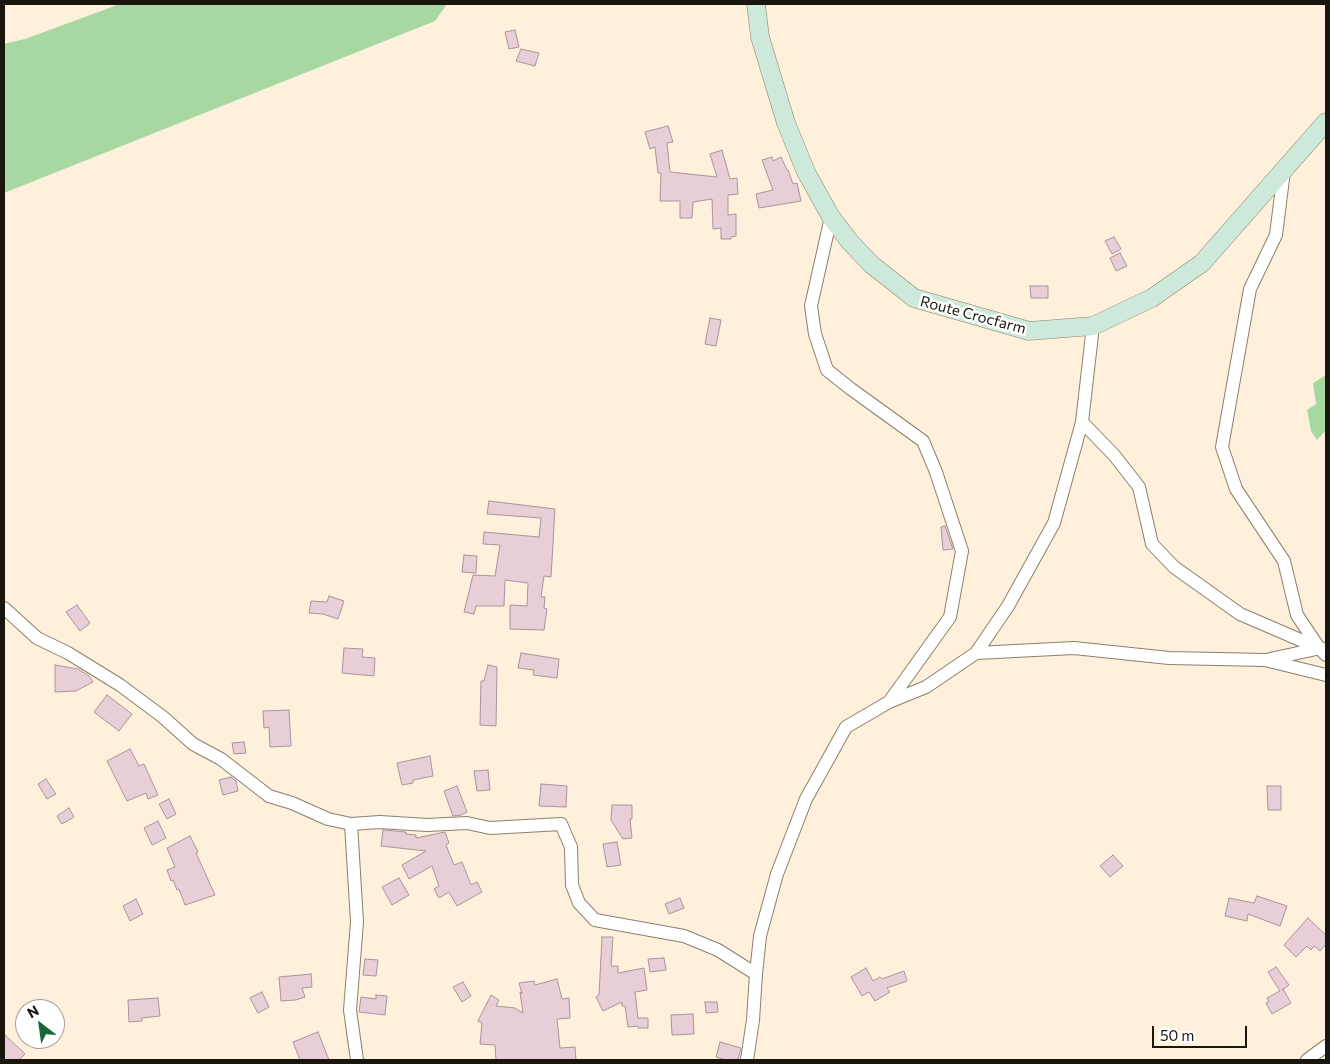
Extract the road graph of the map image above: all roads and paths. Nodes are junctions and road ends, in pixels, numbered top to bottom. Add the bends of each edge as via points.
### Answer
1 (756, 4) edge
2 (1326, 122) edge
3 (1284, 171) junction
4 (831, 217) junction
5 (1093, 326) junction
6 (1082, 422) junction
7 (4, 608) edge
8 (1324, 650) edge
9 (976, 653) junction
10 (1265, 660) junction
11 (1326, 674) edge
12 (889, 702) junction
13 (351, 824) junction
14 (756, 974) junction
15 (1326, 1046) edge
16 (357, 1060) edge
17 (747, 1060) edge
18 (1307, 1060) edge

1 - 4 street, Route Crocfarm via 760,37 786,124 806,172
2 - 3 street, Route Crocfarm
3 - 5 street, Route Crocfarm via 1202,264 1152,298
3 - 8 street via 1276,235 1250,289 1222,447 1236,489 1284,561 1297,616
4 - 5 street, Route Crocfarm via 872,265 914,298 1029,332
4 - 12 street via 811,306 815,334 827,370 923,441 962,551 950,616
5 - 6 street
6 - 8 street via 1139,487 1152,544 1174,567 1240,614
6 - 9 street via 1054,523 1008,606
7 - 13 street via 37,638 120,685 193,744 221,759 270,796 328,819
8 - 10 street
9 - 10 street via 1074,648 1169,658
9 - 12 street via 926,687
10 - 11 street
12 - 14 street via 846,727 806,800 777,874 760,936
13 - 14 street via 467,823 490,828 561,824 571,847 572,886 579,903 594,920 684,936 718,950
13 - 16 street via 357,922 350,1010
14 - 17 street via 754,1020
15 - 18 street

